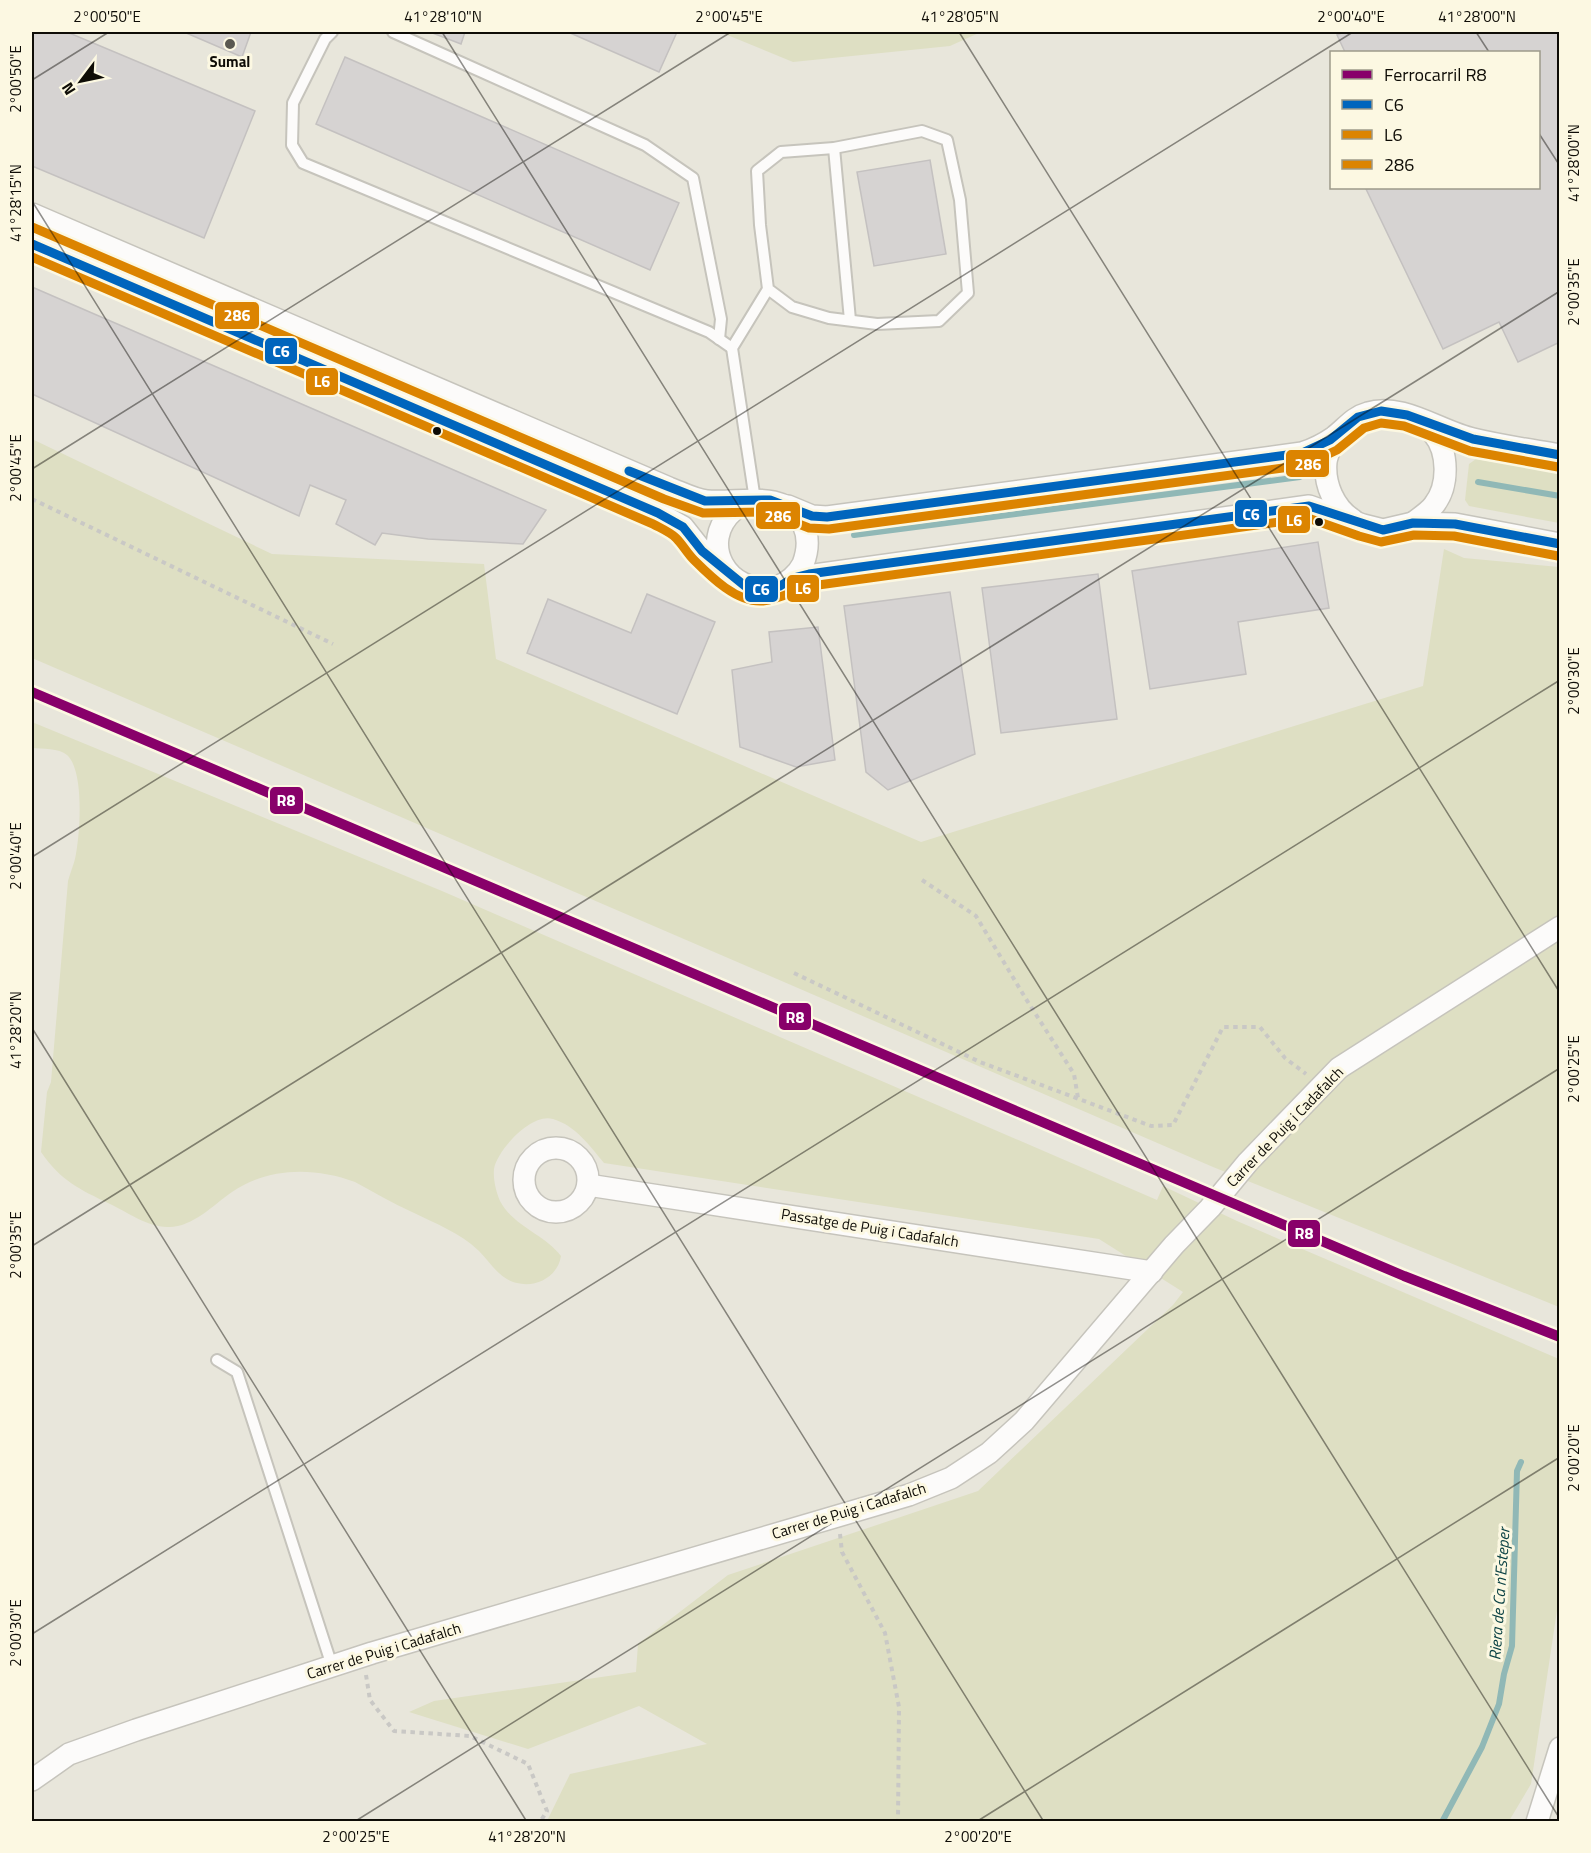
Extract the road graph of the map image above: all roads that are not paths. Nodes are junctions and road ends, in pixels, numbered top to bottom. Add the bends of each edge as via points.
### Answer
1 (332, 32) edge
2 (393, 32) edge
3 (834, 148) junction
4 (32, 214) edge
5 (32, 244) edge
6 (768, 289) junction
7 (850, 320) junction
8 (719, 339) junction
9 (732, 348) junction
10 (1413, 417) junction
11 (1336, 436) junction
12 (1560, 455) edge
13 (755, 500) junction
14 (785, 506) junction
15 (1413, 524) junction
16 (1362, 525) junction
17 (1560, 544) edge
18 (732, 577) junction
19 (793, 578) junction
20 (1560, 927) edge
21 (588, 1185) dead end
22 (1152, 1272) junction
23 (217, 1360) dead end
24 (332, 1666) junction
25 (1560, 1748) edge
26 (32, 1780) edge
27 (1537, 1821) edge

1 - 8 lane via 293,103 292,145 303,163
2 - 8 lane via 645,146 693,178 721,319
3 - 6 lane via 781,152 757,171 759,225
3 - 7 lane
3 - 7 lane via 922,131 947,140 960,200 968,293 939,321 877,324
4 - 13 street via 669,488 705,501
5 - 18 street via 658,513 683,527 702,551
6 - 7 lane via 792,307
6 - 9 lane
8 - 9 lane
9 - 13 lane
10 - 11 street via 1383,410 1367,413 1349,422
10 - 12 street via 1471,439
10 - 15 street via 1433,434 1445,465 1443,487 1434,505
11 - 14 street via 1302,453 827,517
11 - 16 street via 1326,460 1327,481 1334,501
13 - 14 street
13 - 18 street via 736,508 720,530 720,556
14 - 19 street via 800,521 807,541 807,554
15 - 16 street via 1383,530
15 - 17 street via 1455,524
16 - 19 street via 1309,506
18 - 19 street via 745,586 760,589 780,586
20 - 22 street, Carrer de Puig i Cadafalch via 1339,1068 1248,1162
21 - 22 street, Passatge de Puig i Cadafalch
22 - 24 street, Carrer de Puig i Cadafalch via 1024,1421 989,1453 951,1478 909,1495
23 - 24 lane via 237,1372
24 - 26 street, Carrer de Puig i Cadafalch via 69,1754
25 - 27 street

